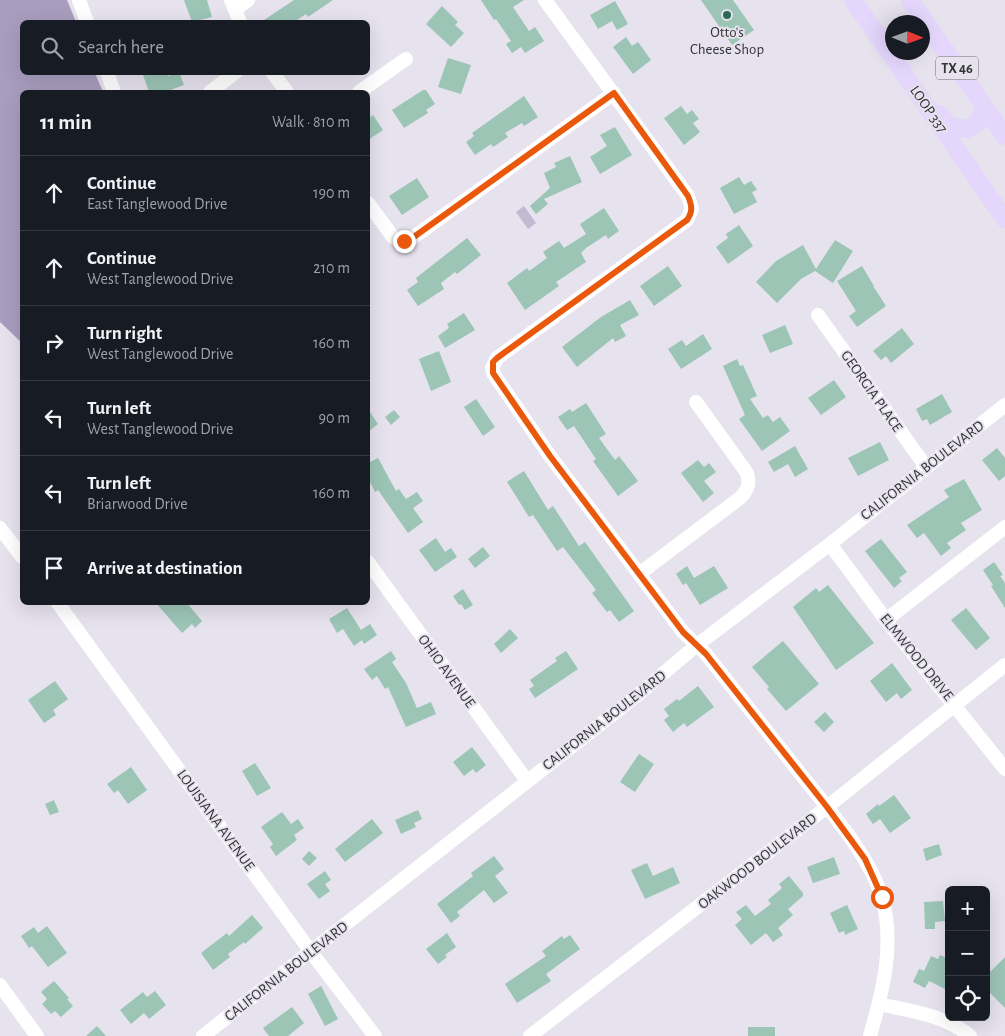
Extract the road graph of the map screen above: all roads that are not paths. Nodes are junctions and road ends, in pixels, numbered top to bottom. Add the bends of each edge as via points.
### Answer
1 (79, 0) edge
2 (248, 0) edge
3 (545, 0) edge
4 (853, 0) edge
5 (910, 0) edge
6 (235, 11) edge
7 (86, 20) edge
8 (406, 59) dead end
9 (108, 75) edge
10 (232, 75) edge
11 (274, 75) edge
12 (113, 90) edge
13 (213, 90) edge
14 (286, 90) edge
15 (362, 90) edge
16 (916, 90) junction
17 (614, 93) junction
18 (985, 107) junction
19 (1005, 136) edge
20 (370, 206) edge
21 (1005, 219) edge
22 (818, 315) dead end
23 (696, 402) dead end
24 (1005, 405) edge
25 (926, 467) junction
26 (1005, 527) edge
27 (0, 528) edge
28 (830, 544) junction
29 (20, 554) edge
30 (370, 565) edge
31 (639, 574) junction
32 (59, 605) edge
33 (886, 620) junction
34 (697, 646) junction
35 (1005, 664) edge
36 (954, 704) junction
37 (1005, 769) edge
38 (526, 781) junction
39 (827, 807) junction
40 (311, 952) junction
41 (0, 985) edge
42 (879, 1004) junction
43 (37, 1036) edge
44 (203, 1036) edge
45 (375, 1036) edge
46 (530, 1036) edge
47 (870, 1036) edge
48 (970, 1036) edge

1 - 7 street
2 - 6 street
3 - 17 street
4 - 16 main road, LOOP 337 / TX 46
5 - 18 main road, TX 46
8 - 15 street
9 - 12 street
10 - 13 street
11 - 14 street
16 - 18 main road via 950,126 966,129 977,124
16 - 21 main road, LOOP 337 / TX 46
17 - 20 street via 411,239 404,241 393,237
17 - 31 street via 688,196 691,215 497,358 492,368 550,456
18 - 19 main road, TX 46
22 - 25 street, GEORGIA PLACE
23 - 31 street via 747,473 748,488 740,498
24 - 25 street, CALIFORNIA BOULEVARD
25 - 28 street, CALIFORNIA BOULEVARD
26 - 33 street
27 - 29 street
28 - 33 street, ELMWOOD DRIVE
28 - 34 street, CALIFORNIA BOULEVARD
30 - 38 street, OHIO AVENUE
31 - 34 street
32 - 40 street, LOUISIANA AVENUE
33 - 36 street, ELMWOOD DRIVE
34 - 38 street, CALIFORNIA BOULEVARD
34 - 39 street
35 - 36 street, OAKWOOD BOULEVARD
36 - 37 street, ELMWOOD DRIVE
36 - 39 street, OAKWOOD BOULEVARD
38 - 40 street, CALIFORNIA BOULEVARD
39 - 42 street via 865,859 882,897 888,957
39 - 46 street, OAKWOOD BOULEVARD
40 - 44 street, CALIFORNIA BOULEVARD
40 - 45 street, LOUISIANA AVENUE
41 - 43 street
42 - 47 street
42 - 48 street via 930,1016

